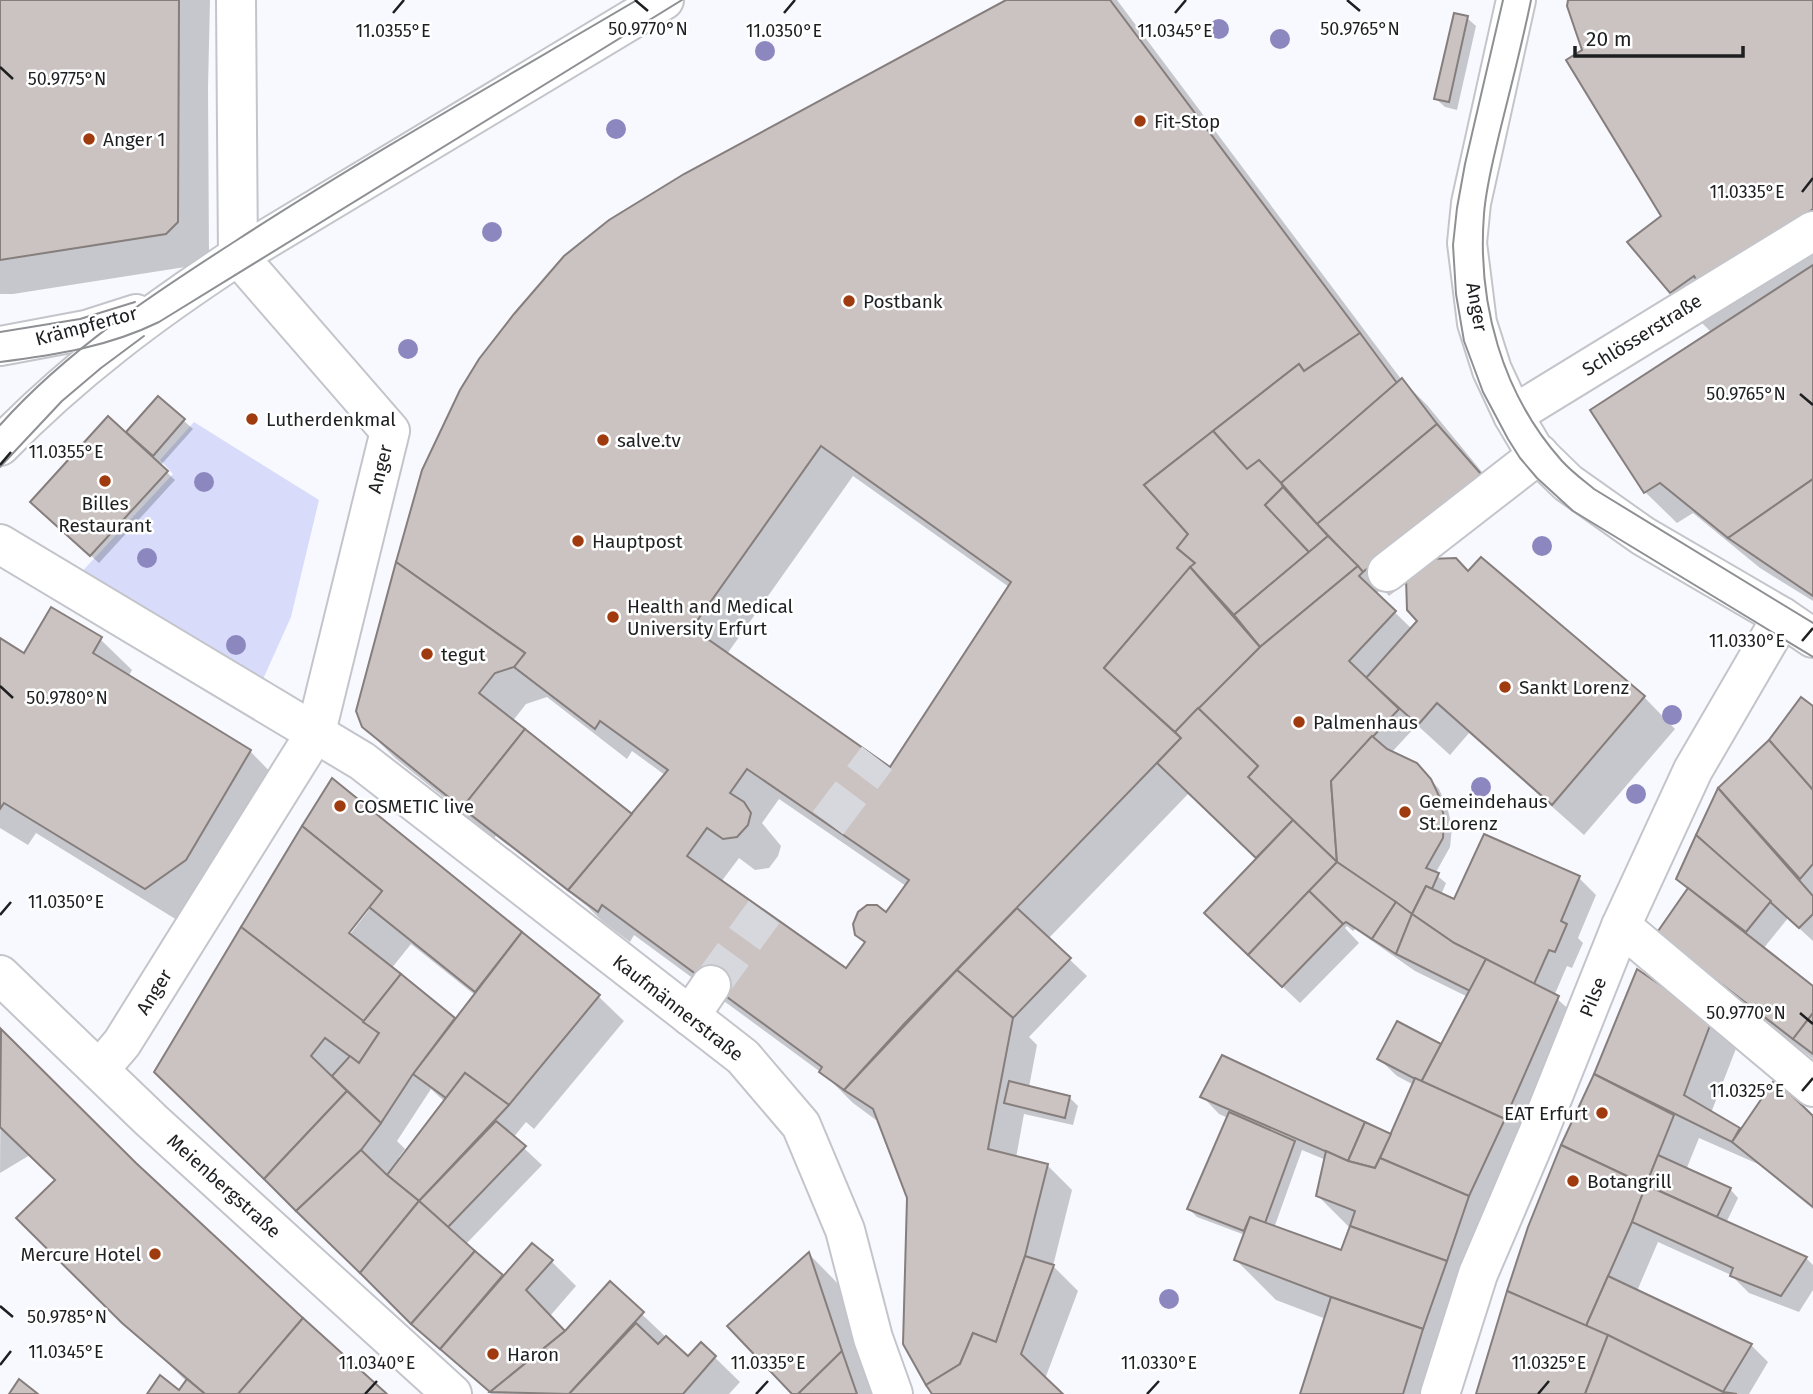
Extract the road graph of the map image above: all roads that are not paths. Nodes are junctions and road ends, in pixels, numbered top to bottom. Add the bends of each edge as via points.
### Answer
1 (236, 0) edge
2 (664, 0) edge
3 (1516, 0) edge
4 (1813, 231) edge
5 (238, 256) junction
6 (171, 300) junction
7 (0, 346) edge
8 (1513, 415) junction
9 (0, 446) edge
10 (1539, 454) junction
11 (0, 544) edge
12 (1387, 572) dead end
13 (1798, 628) edge
14 (316, 732) junction
15 (1621, 926) junction
16 (0, 975) edge
17 (711, 985) tunnel mouth
18 (690, 1016) junction
19 (99, 1070) junction
20 (1813, 1087) edge
21 (452, 1394) edge
22 (893, 1394) edge
23 (1440, 1394) edge

1 - 5 street
2 - 5 street
3 - 8 street, Anger via 1472,194 1467,243 1477,323
4 - 8 street, Schlösserstraße
5 - 6 street
5 - 14 street, Anger via 390,431
6 - 7 street, Krämpfertor via 86,330
6 - 9 street via 40,404
8 - 10 street
10 - 12 street
10 - 13 street via 1558,475 1643,536
11 - 14 street
13 - 15 street, Pilse via 1685,788
14 - 18 street, Kaufmännerstraße via 362,761
14 - 19 street, Anger via 122,1043
15 - 20 street
15 - 23 street, Pilse via 1478,1274
16 - 19 street, Meienbergstraße
17 - 18 street
18 - 22 street, Kaufmännerstraße via 743,1058 801,1125 845,1230
19 - 21 street, Meienbergstraße

